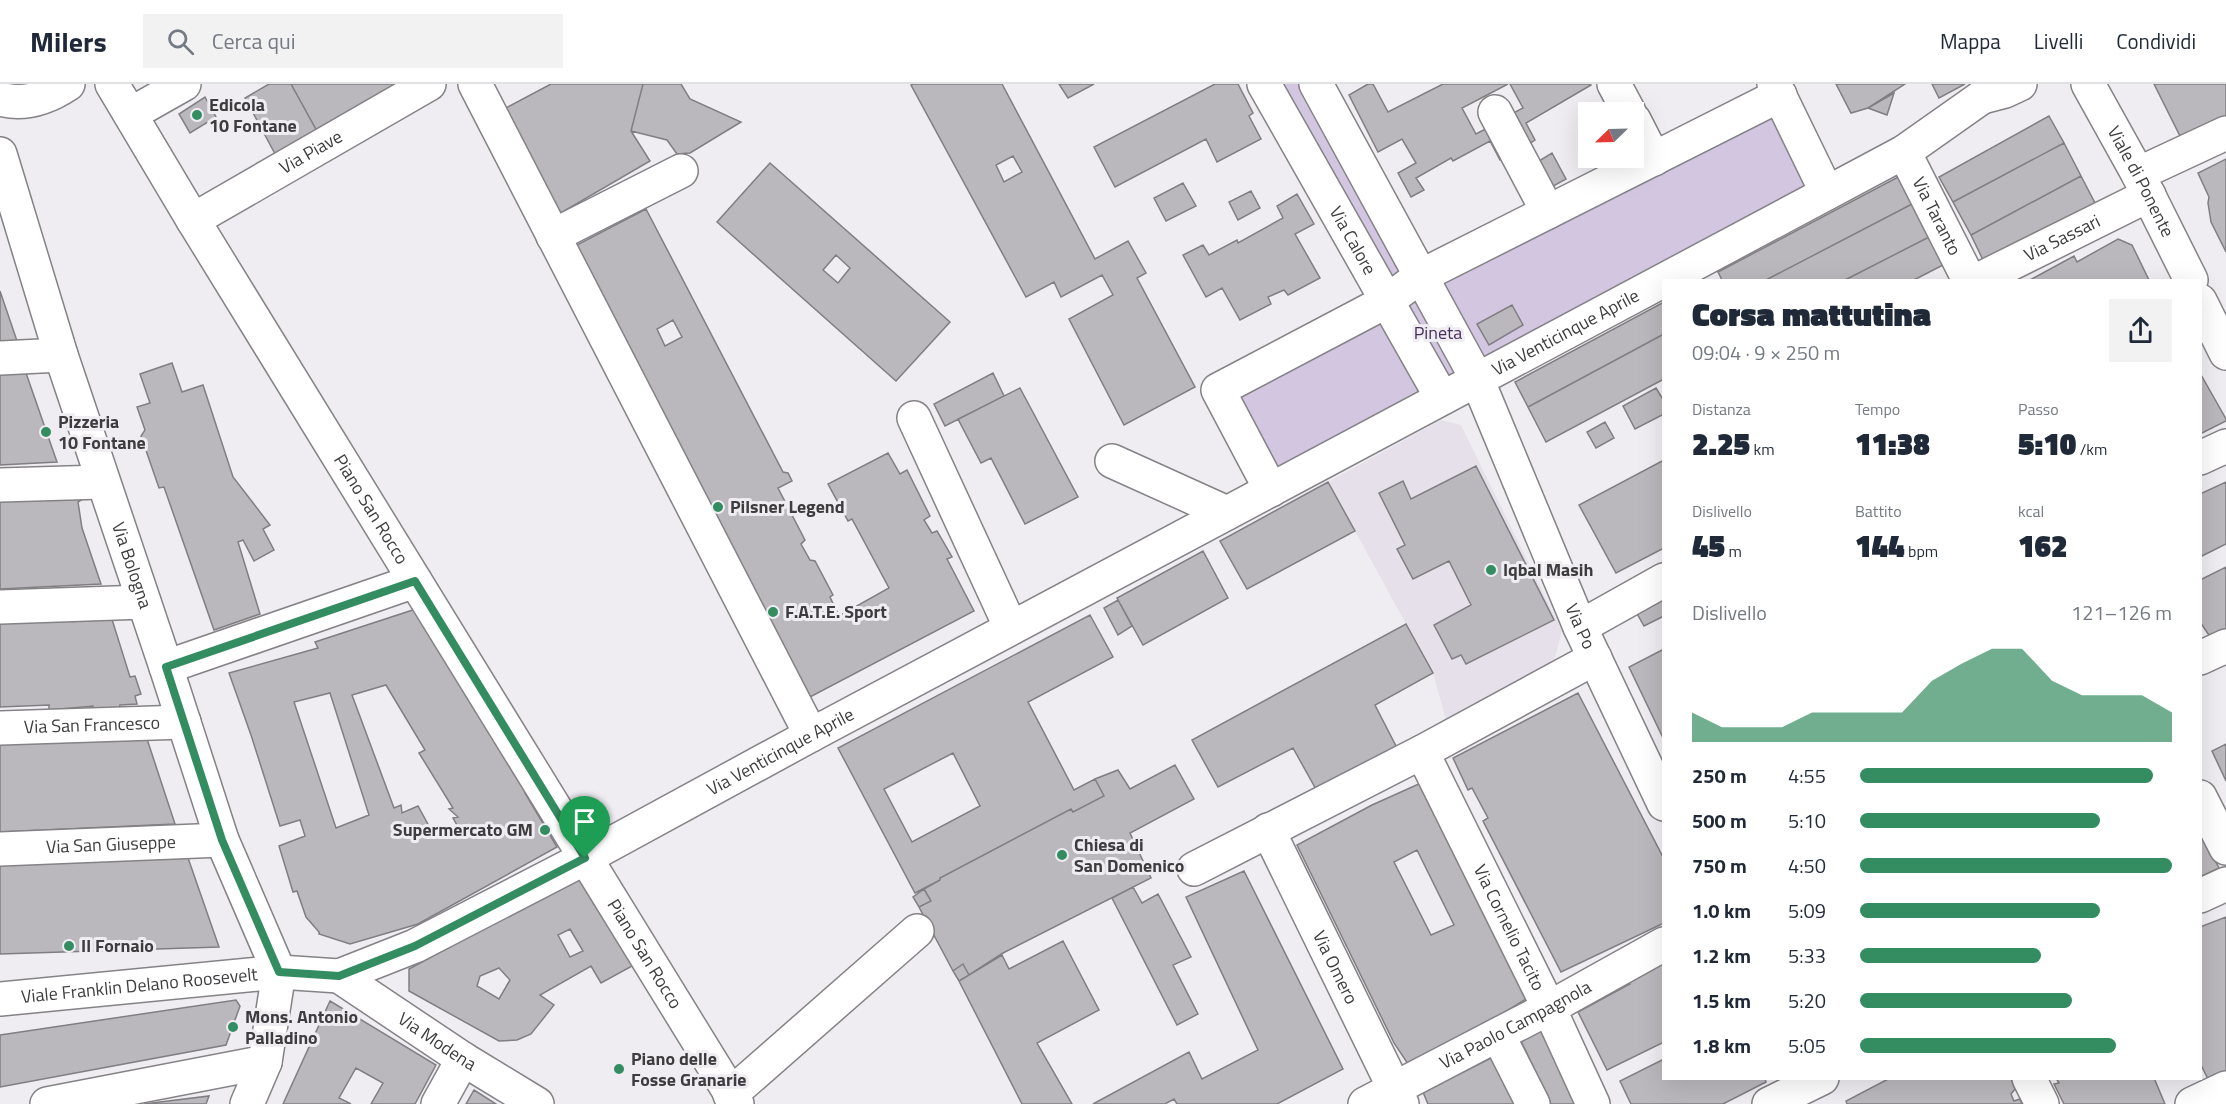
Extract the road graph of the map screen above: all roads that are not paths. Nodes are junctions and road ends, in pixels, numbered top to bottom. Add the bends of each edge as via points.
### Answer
1 (68, 84) edge
2 (112, 84) edge
3 (184, 84) edge
4 (429, 84) edge
5 (475, 84) edge
6 (1264, 84) edge
7 (1316, 84) edge
8 (1614, 84) edge
9 (2020, 84) edge
10 (2088, 84) edge
11 (1777, 90) edge
12 (1987, 91) edge
13 (0, 99) edge
14 (1624, 102) edge
15 (1495, 112) dead end
16 (130, 114) junction
17 (2226, 133) edge
18 (1644, 140) edge
19 (1904, 152) junction
20 (0, 154) edge
21 (1654, 159) junction
22 (681, 171) dead end
23 (2143, 184) junction
24 (1827, 193) junction
25 (1548, 212) junction
26 (193, 220) junction
27 (553, 236) junction
28 (14, 245) edge
29 (1696, 273) edge
30 (1421, 276) junction
31 (1968, 279) edge
32 (1980, 279) edge
33 (2189, 279) edge
34 (1662, 290) edge
35 (1387, 301) junction
36 (2202, 306) edge
37 (2226, 353) edge
38 (61, 355) junction
39 (0, 358) edge
40 (1478, 380) junction
41 (1442, 398) junction
42 (914, 418) dead end
43 (2226, 446) edge
44 (2202, 458) edge
45 (1112, 461) dead end
46 (102, 482) junction
47 (0, 485) edge
48 (1271, 490) junction
49 (1227, 513) junction
50 (415, 581) junction
51 (1662, 581) edge
52 (144, 603) junction
53 (0, 607) edge
54 (1580, 627) junction
55 (1011, 628) junction
56 (2226, 646) edge
57 (2202, 657) edge
58 (1594, 658) junction
59 (166, 667) junction
60 (184, 722) junction
61 (0, 728) edge
62 (811, 735) junction
63 (1422, 752) junction
64 (1662, 800) edge
65 (2202, 801) edge
66 (1268, 830) junction
67 (222, 840) junction
68 (2226, 848) edge
69 (0, 849) edge
70 (585, 858) junction
71 (1194, 869) dead end
72 (2226, 884) edge
73 (2202, 895) edge
74 (917, 931) dead end
75 (1662, 945) edge
76 (279, 972) junction
77 (339, 976) junction
78 (0, 999) edge
79 (1549, 1008) junction
80 (1498, 1035) junction
81 (463, 1059) junction
82 (265, 1062) junction
83 (2031, 1080) edge
84 (1805, 1088) edge
85 (2226, 1088) edge
86 (1398, 1096) edge
87 (2193, 1097) edge
88 (734, 1099) edge
89 (47, 1104) edge
90 (247, 1104) edge
91 (438, 1104) edge
92 (537, 1104) edge
93 (1365, 1104) edge
94 (1533, 1104) edge
95 (1593, 1104) edge
96 (1769, 1104) edge
97 (2042, 1104) edge

1 - 13 street via 48,97 26,102
2 - 16 street, Piano San Rocco
3 - 16 street
4 - 26 street, Via Piave
5 - 27 street
6 - 35 street, Via Calore
7 - 30 street
8 - 14 street
9 - 12 street, Via Venticinque Aprile via 2005,91
10 - 23 street, Viale di Ponente
11 - 21 street
11 - 24 street
12 - 19 street, Via Venticinque Aprile
15 - 25 street
16 - 26 street, Piano San Rocco
17 - 23 street, Via Sassari
18 - 21 street
19 - 24 street, Via Venticinque Aprile
19 - 31 street, Via Taranto
20 - 28 street, Via Bologna
21 - 25 street
22 - 27 street
23 - 32 street, Via Sassari
23 - 33 street, Viale di Ponente
24 - 29 street, Via Venticinque Aprile
25 - 30 street
26 - 50 street, Piano San Rocco
27 - 62 street
28 - 38 street, Via Bologna via 50,272
30 - 35 street
30 - 40 street
34 - 40 street, Via Venticinque Aprile
35 - 41 street, Via Calore
35 - 48 street via 1218,390
36 - 37 street, Viale di Ponente
38 - 39 street
38 - 46 street, Via Bologna
40 - 41 street, Via Venticinque Aprile
40 - 54 street, Via Po
41 - 48 street, Via Venticinque Aprile
42 - 55 street
43 - 44 street
45 - 49 street
46 - 47 street
46 - 52 street, Via Bologna
48 - 49 street, Via Venticinque Aprile
49 - 55 street, Via Venticinque Aprile
50 - 59 street via 366,588
50 - 70 street, Piano San Rocco
51 - 54 street
52 - 53 street
52 - 59 street, Via Bologna
54 - 58 street, Via Po
55 - 62 street, Via Venticinque Aprile
56 - 57 street
58 - 63 street
58 - 64 street, Via Po
59 - 60 street, Via Bologna
60 - 61 street, Via San Francesco
60 - 67 street, Via Bologna
62 - 70 street, Via Venticinque Aprile
63 - 66 street
63 - 79 street, Via Cornelio Tacito
65 - 68 street
66 - 71 street
66 - 86 street, Via Omero
67 - 69 street, Via San Giuseppe
67 - 76 street, Via Bologna
70 - 77 street, Via Venticinque Aprile via 415,946
70 - 88 street, Piano San Rocco
72 - 73 street
74 - 88 street
75 - 79 street, Via Paolo Campagnola
76 - 77 street, Via Venticinque Aprile
76 - 78 street, Viale Franklin Delano Roosevelt
76 - 82 street
77 - 81 street, Via Modena
79 - 80 street, Via Paolo Campagnola
79 - 95 street, Via Cornelio Tacito
80 - 86 street, Via Paolo Campagnola
80 - 94 street
81 - 91 street
81 - 92 street, Via Modena
82 - 89 street
82 - 90 street
83 - 97 street
84 - 96 street
85 - 87 street
86 - 93 street, Via Paolo Campagnola

